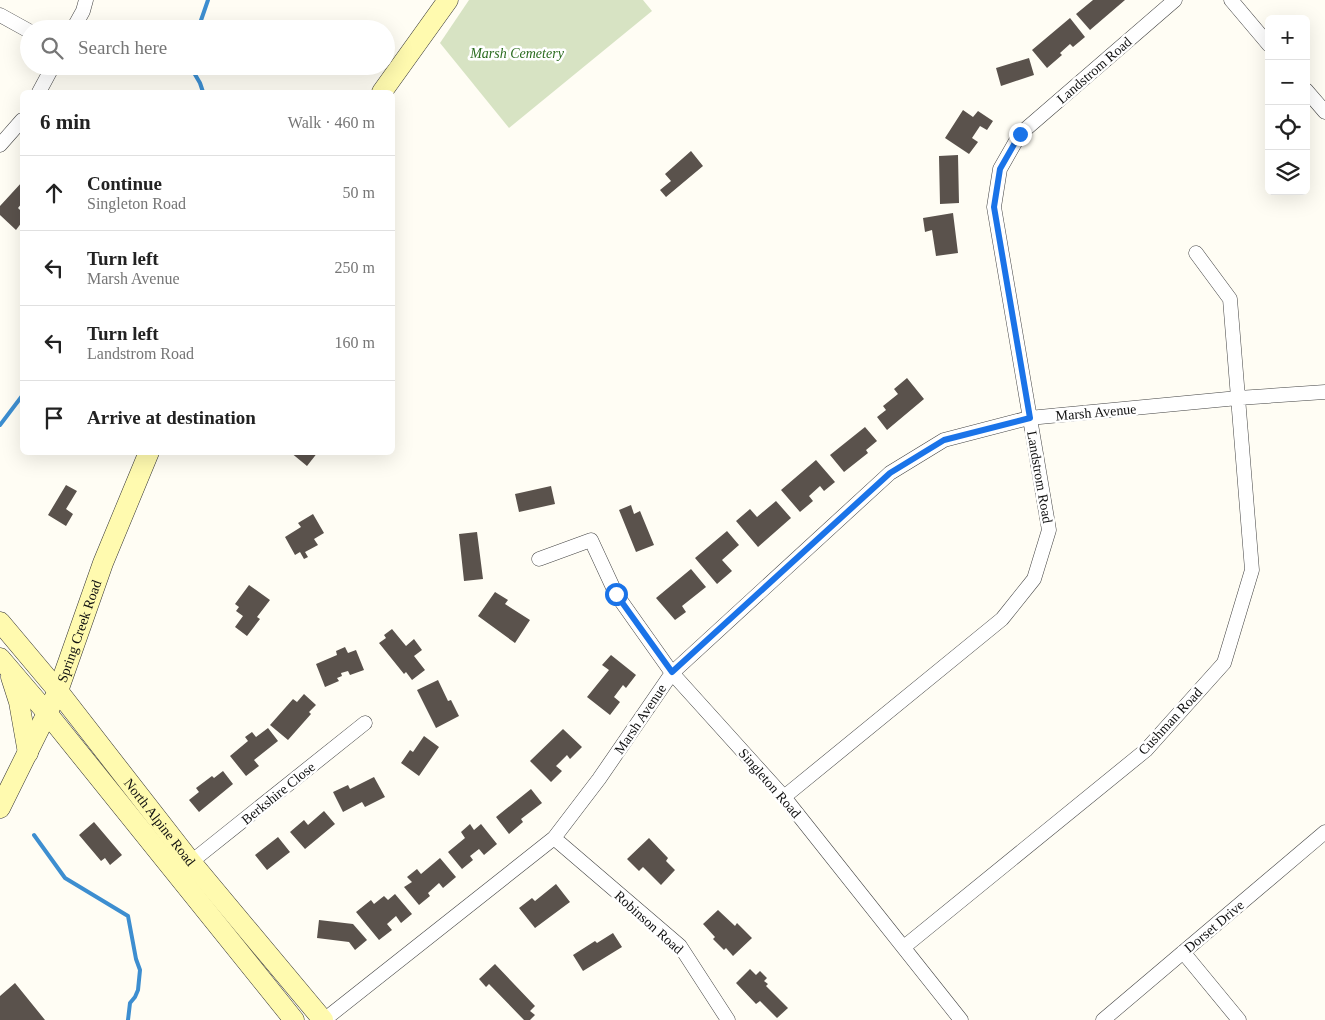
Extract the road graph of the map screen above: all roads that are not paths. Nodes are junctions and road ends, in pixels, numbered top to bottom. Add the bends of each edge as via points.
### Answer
1 (86, 0) edge
2 (448, 0) edge
3 (1175, 0) edge
4 (1231, 0) edge
5 (0, 15) edge
6 (78, 20) edge
7 (20, 26) edge
8 (1265, 40) edge
9 (395, 74) edge
10 (48, 75) edge
11 (394, 75) edge
12 (40, 90) edge
13 (383, 90) edge
14 (1310, 95) edge
15 (1325, 112) edge
16 (20, 122) edge
17 (0, 145) edge
18 (1196, 253) dead end
19 (1325, 392) edge
20 (1238, 398) junction
21 (1030, 418) junction
22 (148, 455) edge
23 (539, 559) dead end
24 (0, 622) edge
25 (4, 663) edge
26 (672, 672) junction
27 (58, 691) junction
28 (47, 713) junction
29 (365, 723) dead end
30 (28, 753) junction
31 (784, 797) junction
32 (0, 808) edge
33 (1325, 832) edge
34 (554, 838) junction
35 (191, 862) junction
36 (904, 947) junction
37 (1183, 952) junction
38 (294, 1020) edge
39 (324, 1020) edge
40 (728, 1020) edge
41 (961, 1020) edge
42 (1103, 1020) edge
43 (1239, 1020) edge

1 - 6 street
2 - 9 main road
3 - 21 street, Landstrom Road via 1020,134 1000,169 994,207
4 - 8 street
5 - 7 street
10 - 12 street
11 - 13 main road
14 - 15 street
16 - 17 street
18 - 20 street, Cushman Road via 1230,299
19 - 20 street, Marsh Avenue
20 - 21 street, Marsh Avenue
20 - 36 street, Cushman Road via 1252,570 1224,664 1146,750
21 - 26 street, Marsh Avenue via 944,440 890,473
21 - 31 street, Landstrom Road via 1049,530 1034,579 1002,619
22 - 27 main road, Spring Creek Road via 103,563
23 - 26 street, Singleton Road via 591,540 616,594
24 - 27 main road, North Alpine Road
25 - 28 main road, North Alpine Road
25 - 30 main road via 19,702
26 - 31 street, Singleton Road
26 - 34 street, Marsh Avenue
27 - 28 main road, Spring Creek Road
27 - 35 main road, North Alpine Road
28 - 30 main road, Spring Creek Road
28 - 38 main road, North Alpine Road
29 - 35 street, Berkshire Close
30 - 32 main road, Spring Creek Road
31 - 36 street, Singleton Road
33 - 37 street, Dorset Drive
34 - 39 street, Marsh Avenue
34 - 40 street, Robinson Road via 680,946
35 - 39 main road, North Alpine Road
36 - 41 street, Singleton Road
37 - 42 street, Dorset Drive
37 - 43 street

